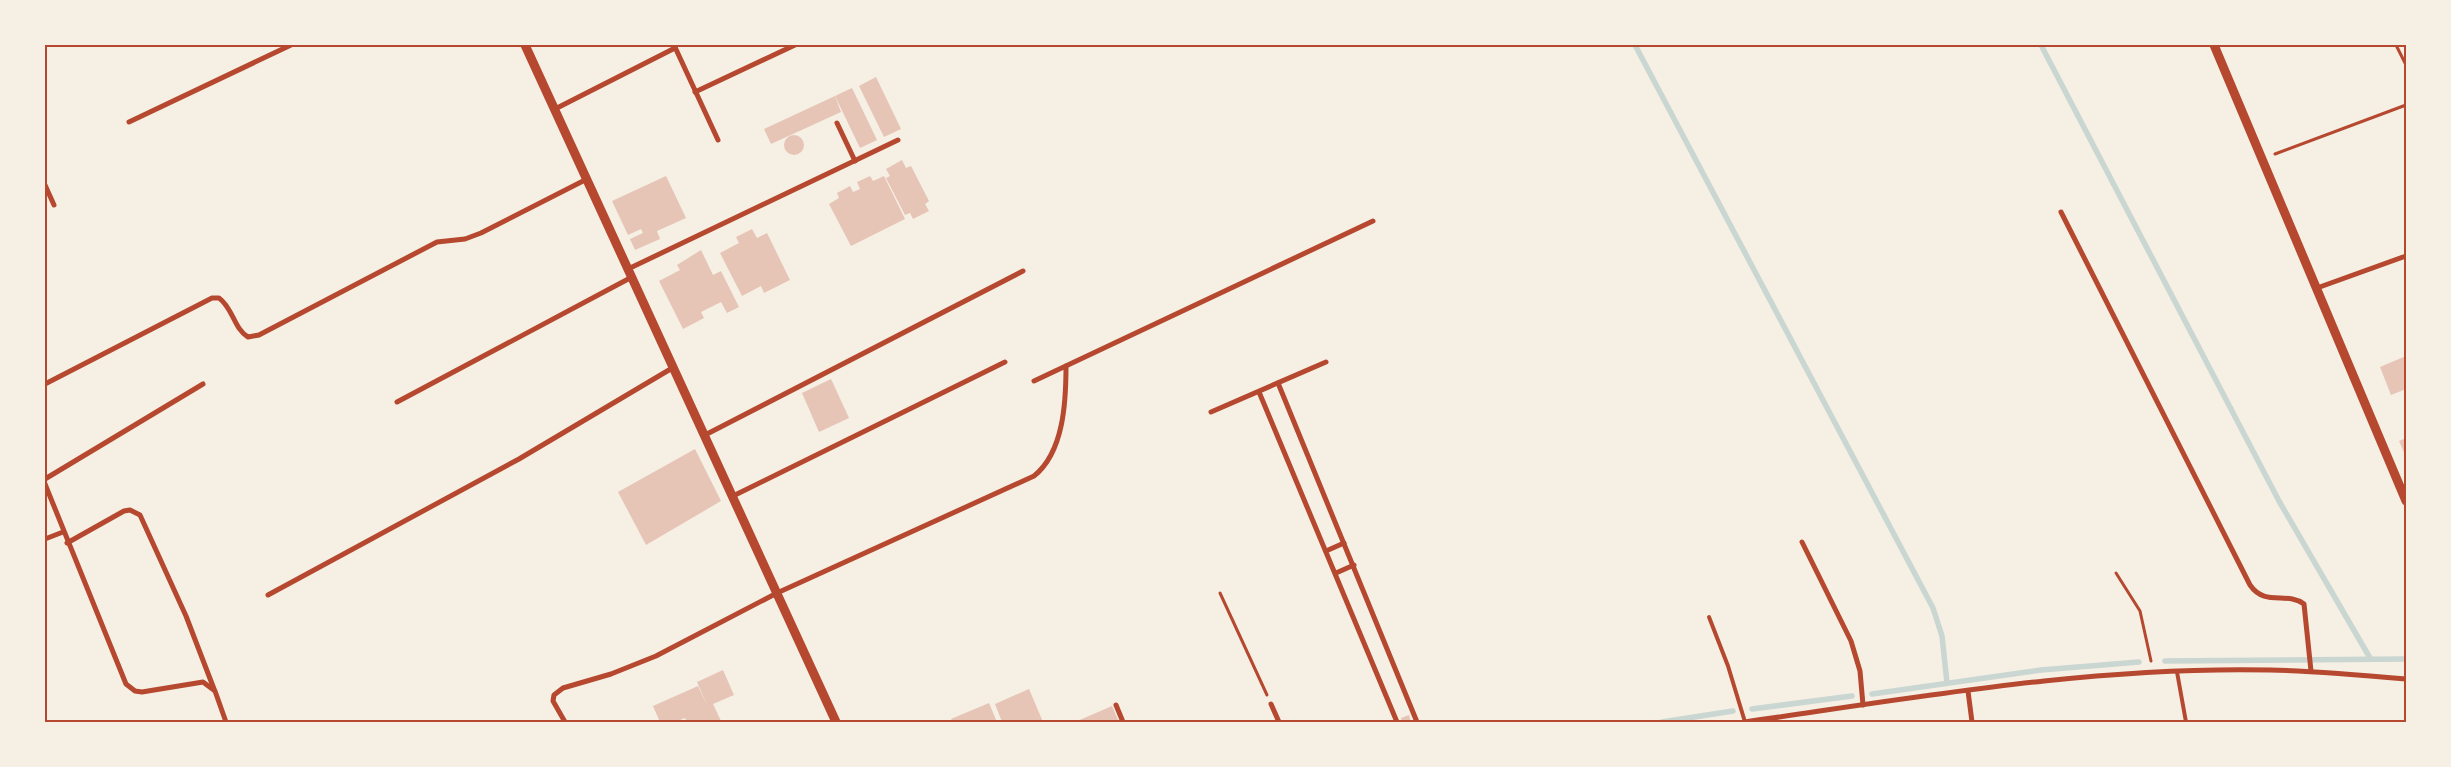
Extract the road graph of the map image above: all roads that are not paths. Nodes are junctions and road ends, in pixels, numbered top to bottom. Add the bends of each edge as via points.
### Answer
1 (292, 45) edge
2 (525, 45) edge
3 (795, 45) edge
4 (2214, 45) edge
5 (675, 47) edge
6 (696, 92) junction
7 (555, 109) junction
8 (129, 122) dead end
9 (837, 123) dead end
10 (718, 140) dead end
11 (898, 140) dead end
12 (855, 161) junction
13 (587, 179) junction
14 (45, 185) edge
15 (54, 205) dead end
16 (2061, 212) dead end
17 (1373, 221) dead end
18 (2406, 256) edge
19 (1023, 271) dead end
20 (630, 273) junction
21 (2317, 288) junction
22 (1005, 362) dead end
23 (1326, 362) dead end
24 (1066, 366) junction
25 (674, 367) junction
26 (1034, 381) dead end
27 (1278, 383) junction
28 (45, 384) edge
29 (203, 384) dead end
30 (1259, 392) junction
31 (397, 402) dead end
32 (1211, 412) dead end
33 (705, 435) junction
34 (45, 479) edge
35 (45, 484) edge
36 (733, 496) junction
37 (2406, 502) edge
38 (63, 532) junction
39 (45, 539) edge
40 (1802, 542) dead end
41 (67, 543) junction
42 (1344, 543) junction
43 (1326, 550) junction
44 (1354, 566) junction
45 (1336, 573) junction
46 (777, 593) junction
47 (268, 595) dead end
48 (1709, 617) dead end
49 (2310, 668) junction
50 (2177, 672) junction
51 (2406, 679) edge
52 (1968, 690) junction
53 (216, 694) junction
54 (1272, 704) road end
55 (1116, 705) dead end
56 (1864, 705) junction
57 (226, 722) edge
58 (565, 722) edge
59 (836, 722) edge
60 (1123, 722) edge
61 (1279, 722) edge
62 (1397, 722) edge
63 (1417, 722) edge
64 (1745, 722) edge
65 (1972, 722) edge
66 (2186, 722) edge

1 - 8 street
2 - 7 street
3 - 6 street
4 - 21 street
5 - 6 street
5 - 7 street
6 - 10 street
7 - 13 street
9 - 12 street
11 - 12 street
12 - 20 street
13 - 20 street
13 - 28 street via 481,233 438,242 259,335 248,338 242,334 219,298 206,300
14 - 15 street
16 - 49 street via 2250,585 2264,596 2297,600 2304,604
17 - 24 street
18 - 21 street
19 - 33 street
20 - 25 street
20 - 31 street
21 - 37 street
22 - 36 street
23 - 27 street
24 - 26 street
24 - 46 street via 1065,401 1059,431 1038,473
25 - 33 street
25 - 47 street via 511,464
27 - 30 street
27 - 42 street
29 - 34 street
30 - 32 street
30 - 43 street
33 - 36 street
35 - 38 street
36 - 46 street
38 - 39 street
38 - 41 street
40 - 56 street via 1852,642
41 - 53 street via 129,687 138,692 148,692 200,681
41 - 53 street via 124,511 140,515 186,616
42 - 43 street
42 - 44 street
43 - 45 street
44 - 45 street
44 - 63 street
45 - 62 street
46 - 58 street via 656,656 558,691 553,701
46 - 59 street
48 - 64 lane
49 - 50 street
49 - 51 street
50 - 52 street
50 - 66 lane
52 - 56 street
52 - 65 street
53 - 57 street
54 - 61 street
55 - 60 street
56 - 64 street

